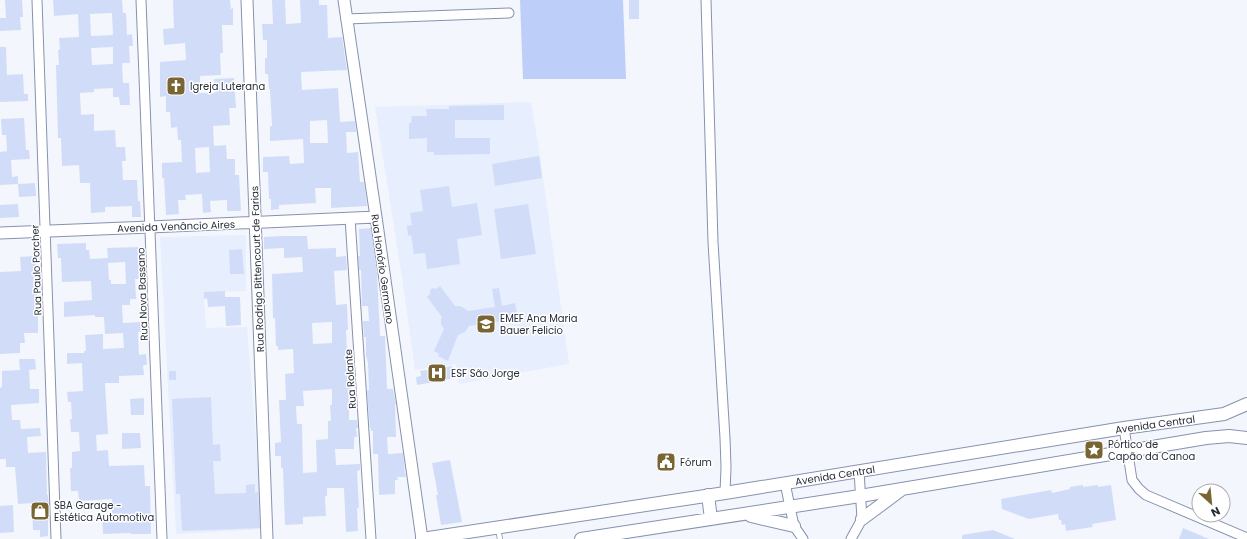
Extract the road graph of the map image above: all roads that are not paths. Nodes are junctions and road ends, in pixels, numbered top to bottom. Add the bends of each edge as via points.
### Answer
1 (37, 0) edge
2 (141, 0) edge
3 (247, 0) edge
4 (344, 0) edge
5 (706, 0) edge
6 (509, 13) dead end
7 (346, 20) junction
8 (376, 217) junction
9 (350, 218) junction
10 (255, 223) junction
11 (150, 227) junction
12 (46, 231) junction
13 (0, 232) edge
14 (1247, 404) edge
15 (1124, 428) junction
16 (1247, 438) edge
17 (1127, 451) junction
18 (859, 471) junction
19 (785, 483) junction
20 (904, 488) junction
21 (724, 493) junction
22 (708, 495) junction
23 (860, 496) junction
24 (789, 507) junction
25 (744, 514) junction
26 (862, 518) junction
27 (711, 519) junction
28 (794, 526) junction
29 (499, 533) edge
30 (1247, 538) edge
31 (56, 539) edge
32 (162, 539) edge
33 (267, 539) edge
34 (371, 539) edge
35 (422, 539) edge
36 (581, 539) edge
37 (803, 539) edge
38 (851, 539) edge

1 - 12 street, Rua Paulo Porcher
2 - 11 street, Rua Nova Bassano
3 - 10 street, Rua Rodrigo Bittencourt de Farias
4 - 7 street, Rua Honório Germano
5 - 21 street via 713,242 725,438
6 - 7 street
7 - 8 street, Rua Honório Germano
8 - 9 street, Avenida Venâncio Aires
8 - 35 street, Rua Honório Germano
9 - 10 street, Avenida Venâncio Aires
9 - 34 street, Rua Rolante
10 - 11 street, Avenida Venâncio Aires
10 - 33 street, Rua Rodrigo Bittencourt de Farias
11 - 12 street, Avenida Venâncio Aires
11 - 32 street, Rua Nova Bassano
12 - 13 street, Avenida Venâncio Aires
12 - 31 street, Rua Paulo Porcher
14 - 15 main road, Avenida Central via 1224,414
15 - 17 street
15 - 18 main road, Avenida Central
16 - 17 main road, Avenida Central via 1206,438
17 - 20 main road, Avenida Central
17 - 30 street via 1132,480 1146,495
18 - 19 main road, Avenida Central
18 - 23 street
19 - 21 main road, Avenida Central
19 - 24 street
20 - 23 main road, Avenida Central
20 - 26 main road
21 - 22 main road, Avenida Central
22 - 27 main road
22 - 29 main road, Avenida Central
23 - 24 main road, Avenida Central
23 - 26 street
24 - 25 main road, Avenida Central
24 - 28 street
25 - 27 main road, Avenida Central
25 - 28 main road
26 - 38 street
27 - 36 main road, Avenida Central
28 - 37 street
29 - 35 main road, Avenida Central

